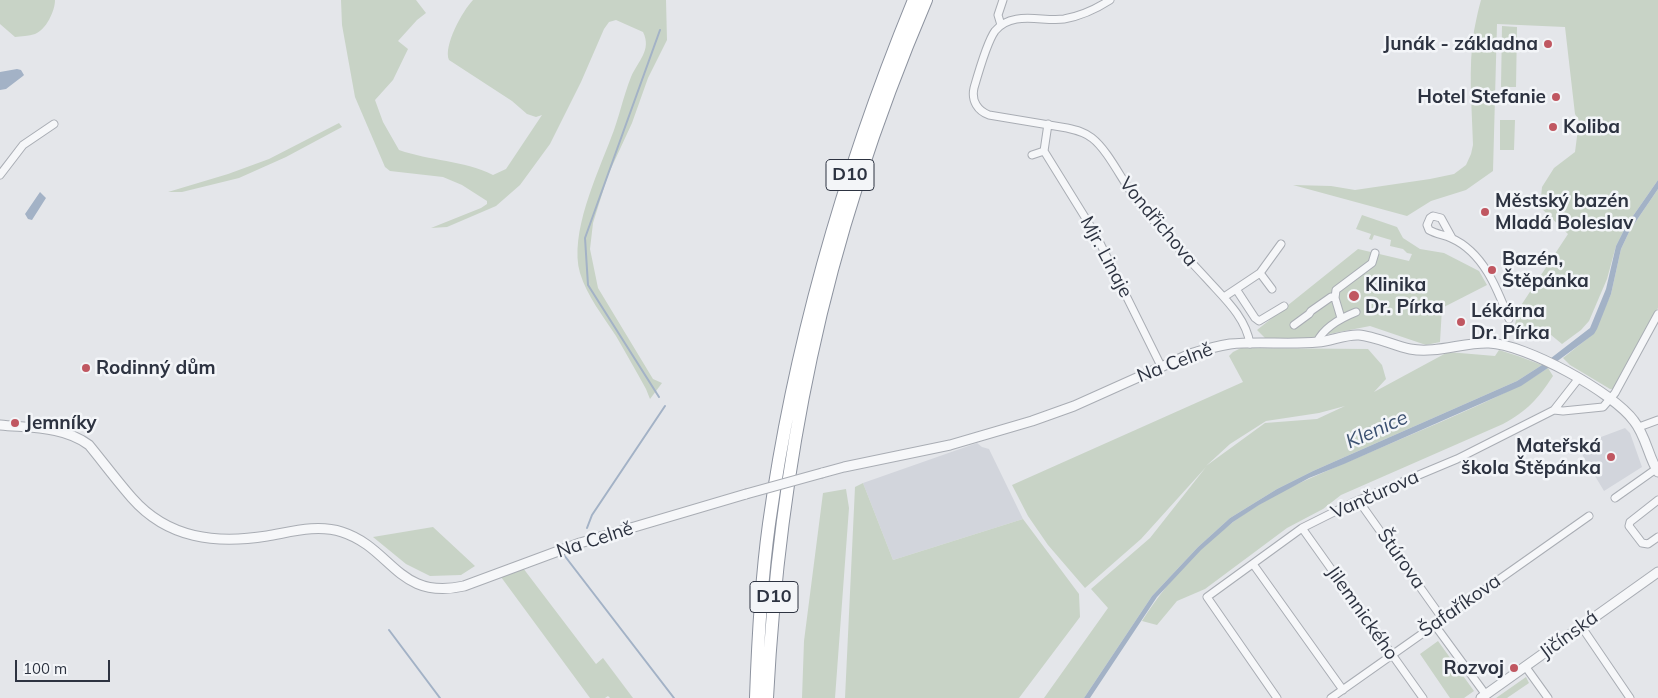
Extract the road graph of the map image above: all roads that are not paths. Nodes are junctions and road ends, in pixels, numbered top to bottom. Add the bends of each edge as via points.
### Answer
1 (914, 0) edge
2 (926, 0) edge
3 (1003, 0) edge
4 (1110, 0) edge
5 (1001, 25) junction
6 (54, 124) dead end
7 (1048, 124) junction
8 (1044, 151) junction
9 (1032, 155) dead end
10 (0, 176) edge
11 (1452, 238) dead end
12 (1281, 244) dead end
13 (1375, 253) dead end
14 (1260, 274) junction
15 (1272, 289) dead end
16 (1236, 290) junction
17 (1224, 297) junction
18 (1335, 298) junction
19 (1284, 306) dead end
20 (1356, 312) dead end
21 (1658, 314) edge
22 (1341, 318) junction
23 (1509, 319) dead end
24 (1294, 325) dead end
25 (1317, 342) junction
26 (1250, 344) junction
27 (1161, 366) junction
28 (1579, 378) junction
29 (1610, 399) junction
30 (1554, 410) junction
31 (1658, 420) edge
32 (0, 425) edge
33 (1639, 427) junction
34 (1657, 471) edge
35 (1615, 498) dead end
36 (1360, 500) junction
37 (1658, 500) edge
38 (1590, 516) dead end
39 (1302, 528) junction
40 (1658, 537) edge
41 (1254, 564) junction
42 (1658, 572) edge
43 (1442, 618) junction
44 (1434, 624) junction
45 (1581, 626) junction
46 (1391, 654) junction
47 (1525, 666) junction
48 (1343, 690) junction
49 (1483, 696) edge
50 (756, 698) edge
51 (767, 698) edge
52 (1276, 698) edge
53 (1331, 698) edge
54 (1423, 698) edge
55 (1548, 698) edge
56 (1630, 698) edge

1 - 50 highway, D10 via 846,185 801,354 769,525
2 - 51 highway, D10 via 882,112 857,187 811,356 786,497
3 - 5 street via 998,15
4 - 5 street via 1071,18 1016,19
5 - 7 street, Vondřichova via 990,41 974,90 976,105 989,115
6 - 10 street via 23,146
7 - 8 street
7 - 17 street, Vondřichova via 1092,137 1139,203
8 - 9 street
8 - 27 street, Mjr. Linaje via 1096,235
11 - 23 street via 1479,258
12 - 14 street
13 - 18 street via 1372,263 1336,290
14 - 15 street
14 - 16 street
16 - 17 street
16 - 19 street via 1259,322
17 - 26 street, Vondřichova via 1242,321
18 - 22 street
18 - 24 street via 1331,297
20 - 22 street
21 - 29 street
22 - 25 street
25 - 26 street, Na Celně
25 - 28 street, Na Celně via 1359,335 1412,349 1497,343 1538,357
26 - 27 street, Na Celně via 1228,344 1203,350
27 - 32 street, Na Celně, bridge via 1074,406 1032,421 950,445 822,473 746,494 580,543 464,586 445,589 413,582 360,541 334,530 313,529 226,540 186,534 148,513 80,438 60,430
28 - 29 street
28 - 30 street, Vančurova
29 - 30 street, Vančurova via 1603,407
29 - 33 street
30 - 36 street, Vančurova via 1457,459
31 - 33 street
33 - 34 street
34 - 35 street
36 - 39 street, Vančurova
36 - 43 street, Štúrova
37 - 40 street via 1629,526 1642,543 1648,544
38 - 43 street, Šafaříkova
39 - 41 street, Vančurova
39 - 46 street, Jilemnického
41 - 48 street
41 - 52 street, Vančurova via 1207,598
42 - 45 street, Jičínská
43 - 44 street, Šafaříkova
44 - 46 street, Šafaříkova
44 - 49 street
45 - 47 street, Jičínská
45 - 56 street
46 - 48 street, Šafaříkova
46 - 54 street, Jilemnického
47 - 49 street, Jičínská
47 - 55 street
48 - 53 street, Šafaříkova

